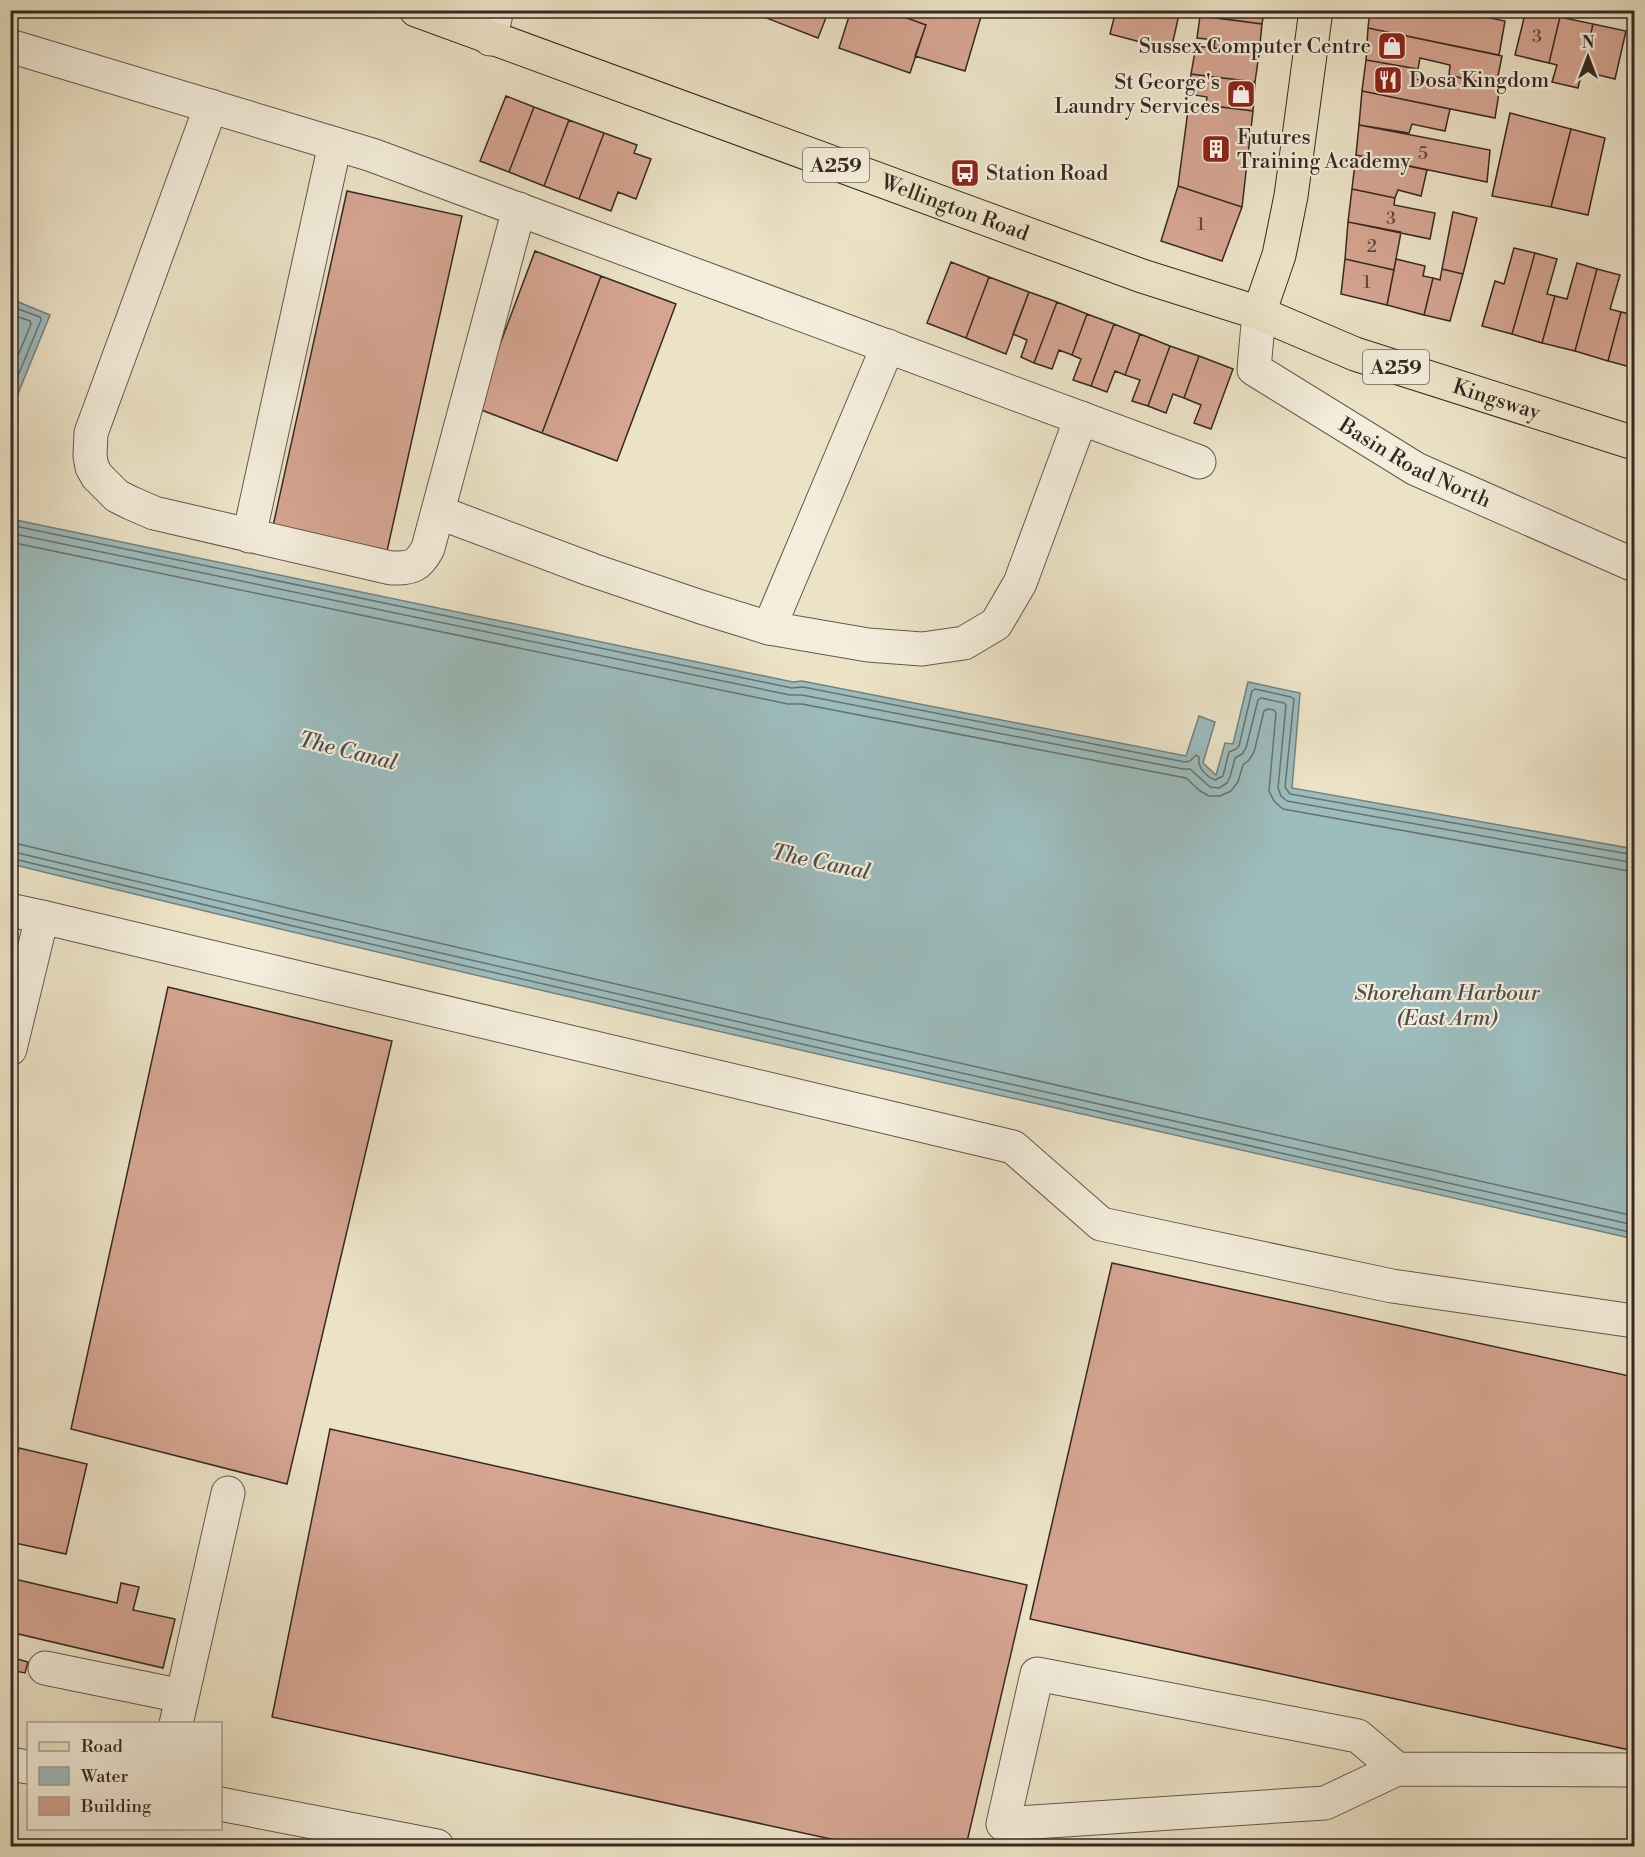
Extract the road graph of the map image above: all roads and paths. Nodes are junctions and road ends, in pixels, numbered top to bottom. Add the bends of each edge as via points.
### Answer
1 (416, 10) edge
2 (1316, 10) edge
3 (494, 25) edge
4 (10, 46) edge
5 (211, 106) junction
6 (335, 144) junction
7 (519, 209) junction
8 (1259, 313) junction
9 (888, 346) junction
10 (1081, 418) junction
11 (1635, 443) edge
12 (1199, 462) dead end
13 (438, 512) junction
14 (249, 536) junction
15 (1635, 565) edge
16 (769, 628) junction
17 (10, 910) edge
18 (42, 917) junction
19 (10, 1049) edge
20 (1635, 1321) edge
21 (228, 1493) dead end
22 (45, 1668) dead end
23 (179, 1710) edge
24 (10, 1764) edge
25 (27, 1767) edge
26 (1397, 1769) junction
27 (1635, 1770) edge
28 (222, 1804) edge
29 (1063, 1833) edge
30 (437, 1846) edge

1 - 3 main road, Wellington Road / A259
2 - 8 main road via 1291,196 1279,255
3 - 8 main road, Wellington Road / A259 via 1142,276
4 - 5 street
5 - 6 street
5 - 14 street via 95,420 90,456 97,476 117,496 154,513
6 - 7 street
6 - 14 street
7 - 9 street
7 - 13 street
8 - 11 main road, Kingsway / A259 via 1355,354
8 - 15 street, Basin Road North via 1254,369 1416,469
9 - 10 street
9 - 16 street
10 - 12 street
10 - 16 street via 1020,583 996,624 964,643 922,649 868,645
13 - 14 street via 428,548 414,567 391,568
13 - 16 street via 592,570
17 - 18 street
18 - 19 street
18 - 20 street via 1013,1147 1101,1224 1392,1286
21 - 23 street
22 - 23 street
24 - 25 street
26 - 27 street
26 - 29 street via 1325,1803
26 - 29 street via 1358,1736 1037,1674 1003,1824
28 - 30 street

